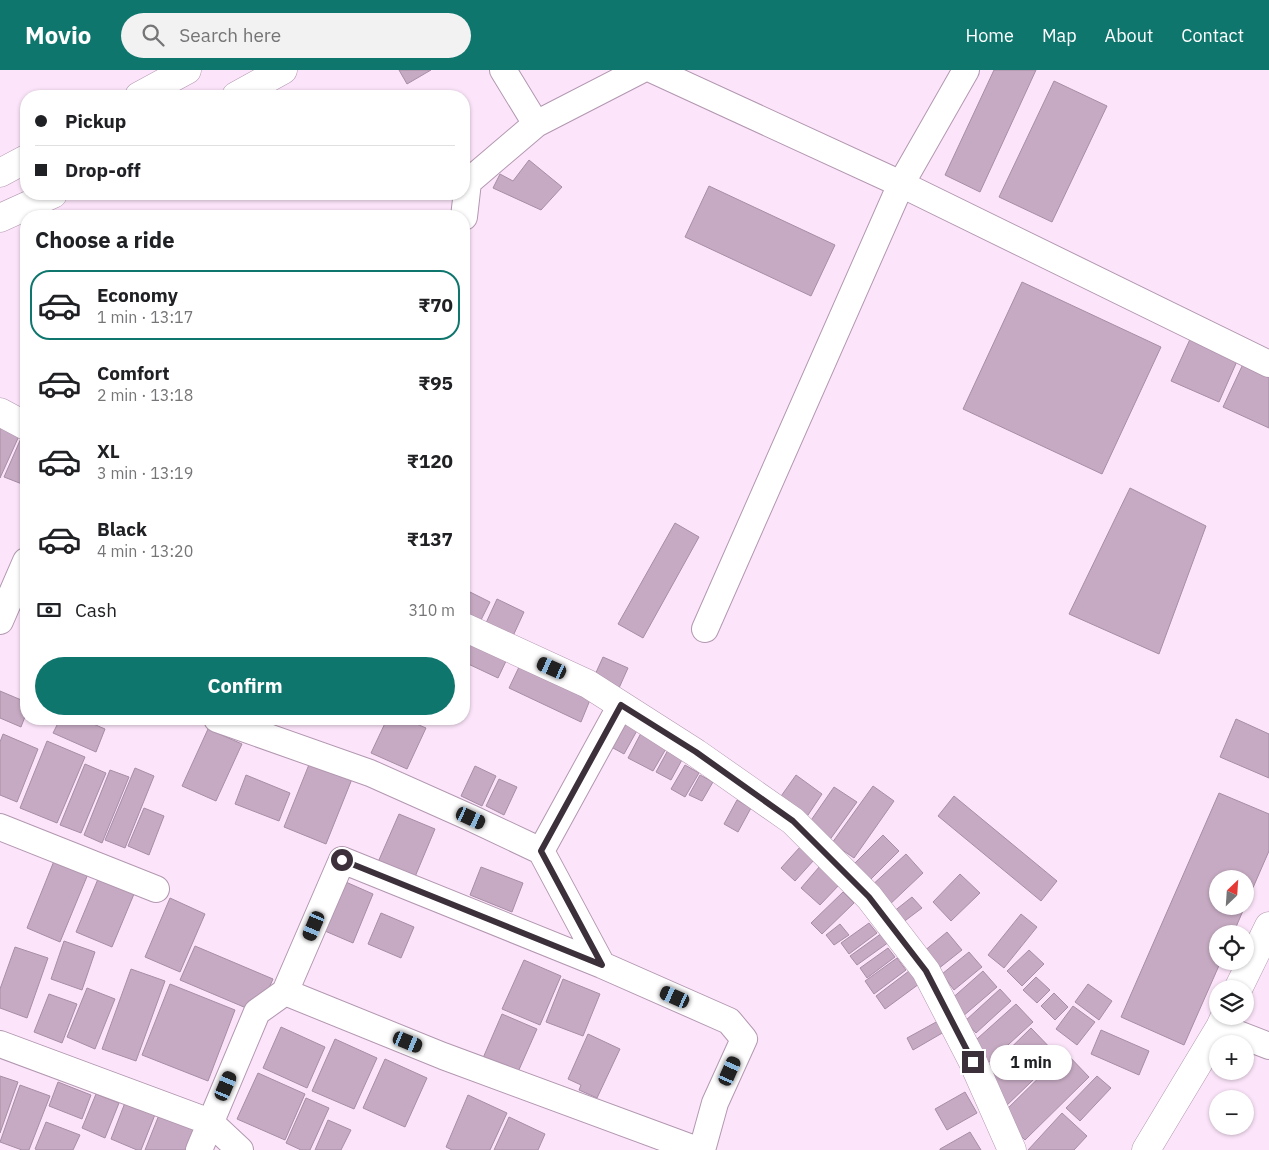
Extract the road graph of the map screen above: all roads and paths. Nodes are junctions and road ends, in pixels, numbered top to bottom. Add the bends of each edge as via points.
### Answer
1 (187, 70) edge
2 (283, 70) edge
3 (503, 70) edge
4 (641, 70) edge
5 (653, 70) edge
6 (966, 70) edge
7 (150, 90) edge
8 (247, 90) edge
9 (536, 124) junction
10 (20, 161) edge
11 (0, 173) edge
12 (470, 180) edge
13 (901, 184) junction
14 (40, 200) edge
15 (0, 218) edge
16 (1269, 364) edge
17 (0, 412) edge
18 (20, 423) edge
19 (20, 575) edge
20 (0, 620) edge
21 (705, 629) dead end
22 (470, 630) edge
23 (621, 705) junction
24 (234, 725) edge
25 (0, 827) edge
26 (541, 851) junction
27 (156, 889) dead end
28 (1269, 926) edge
29 (602, 965) junction
30 (1242, 980) edge
31 (285, 992) junction
32 (1220, 1025) edge
33 (1228, 1025) edge
34 (0, 1044) edge
35 (1269, 1046) edge
36 (210, 1122) junction
37 (199, 1150) edge
38 (240, 1150) edge
39 (697, 1150) edge
40 (702, 1150) edge
41 (1012, 1150) edge
42 (1146, 1150) edge

1 - 7 street
2 - 8 street
3 - 9 street
4 - 9 street
5 - 13 street
6 - 13 street
9 - 12 street
10 - 11 street
13 - 16 street
13 - 21 street
14 - 15 street
17 - 18 street
19 - 20 street
22 - 23 street via 588,684
23 - 26 street
23 - 41 street via 696,752 793,821 869,897 926,971 973,1062
24 - 26 street via 370,773
25 - 27 street
26 - 29 street
28 - 30 street
29 - 31 street via 342,860
29 - 40 street via 729,1021 744,1039 715,1103
31 - 36 street via 257,1012
31 - 39 street via 443,1056
32 - 42 street
33 - 35 street
34 - 36 street
36 - 37 street
36 - 38 street

